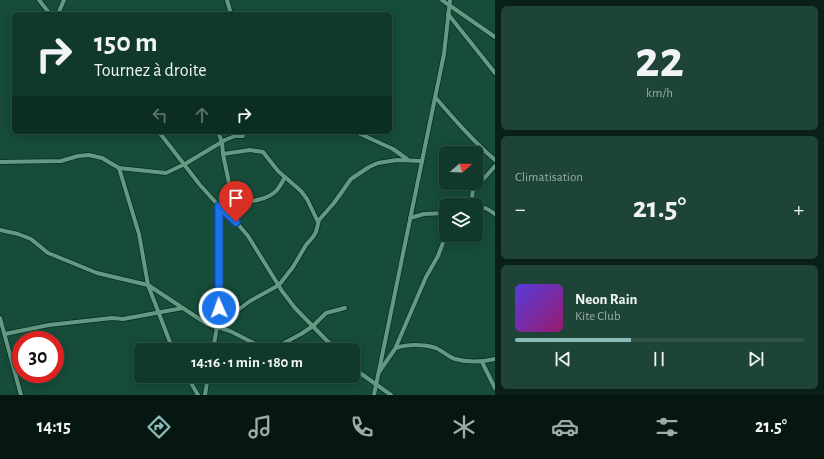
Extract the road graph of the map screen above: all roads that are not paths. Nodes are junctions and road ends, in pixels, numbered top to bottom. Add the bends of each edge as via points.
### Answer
1 (38, 0) edge
2 (64, 0) edge
3 (227, 0) edge
4 (444, 1) edge
5 (450, 2) edge
6 (48, 12) edge
7 (59, 12) edge
8 (230, 12) edge
9 (448, 14) junction
10 (495, 37) edge
11 (495, 73) edge
12 (436, 97) junction
13 (161, 134) edge
14 (219, 134) edge
15 (360, 134) edge
16 (243, 136) dead end
17 (222, 142) junction
18 (215, 147) junction
19 (223, 154) junction
20 (407, 160) junction
21 (495, 160) edge
22 (421, 161) junction
23 (0, 162) edge
24 (185, 164) junction
25 (495, 166) edge
26 (119, 168) junction
27 (285, 177) junction
28 (472, 198) edge
29 (231, 204) junction
30 (219, 206) junction
31 (483, 208) edge
32 (439, 213) edge
33 (495, 214) edge
34 (410, 218) junction
35 (236, 222) junction
36 (318, 222) junction
37 (0, 230) edge
38 (443, 242) edge
39 (148, 285) junction
40 (279, 285) junction
41 (184, 308) junction
42 (345, 308) dead end
43 (158, 313) junction
44 (0, 318) edge
45 (218, 321) junction
46 (313, 326) junction
47 (217, 327) junction
48 (5, 334) junction
49 (170, 343) edge
50 (214, 343) edge
51 (254, 343) edge
52 (284, 343) edge
53 (329, 343) edge
54 (396, 349) junction
55 (495, 358) edge
56 (482, 362) junction
57 (360, 373) edge
58 (378, 374) junction
59 (191, 383) edge
60 (207, 383) edge
61 (376, 384) junction
62 (495, 388) edge
63 (21, 395) edge
64 (198, 395) edge
65 (205, 395) edge
66 (374, 395) edge
67 (391, 395) edge

1 - 6 street
2 - 7 street
3 - 8 street
4 - 5 street
5 - 9 street
5 - 10 street
9 - 11 street
9 - 12 street
12 - 21 street via 480,148
12 - 22 street
13 - 24 street
14 - 17 street
15 - 20 street
16 - 17 street via 235,136
17 - 18 street
17 - 19 street
18 - 19 street
18 - 24 street
19 - 27 street via 250,150 263,152
19 - 29 street
20 - 22 street
20 - 36 street via 378,163 351,179
22 - 34 street
23 - 26 street via 61,161 89,155 102,158
24 - 26 street via 166,173
24 - 30 street
25 - 28 street via 473,191
26 - 39 street via 139,234
27 - 29 street via 276,192 253,201
27 - 36 street via 307,199
29 - 35 street
30 - 35 street
30 - 45 street
31 - 33 street
32 - 34 street
34 - 58 street
35 - 40 street
36 - 40 street via 313,237
37 - 39 street via 31,239 48,253 97,273
38 - 54 street
39 - 41 street
39 - 43 street
40 - 45 street
40 - 46 street via 295,308
41 - 43 street
41 - 47 street via 207,324
42 - 46 street via 326,313
43 - 48 street via 123,319 49,325
43 - 49 street
44 - 48 street
45 - 47 street
46 - 52 street
46 - 53 street
47 - 50 street
47 - 51 street
48 - 63 street
54 - 56 street via 405,345 429,347 455,359
54 - 58 street
55 - 56 street
56 - 62 street
57 - 61 street
58 - 61 street
59 - 64 street
60 - 65 street
61 - 66 street
61 - 67 street

